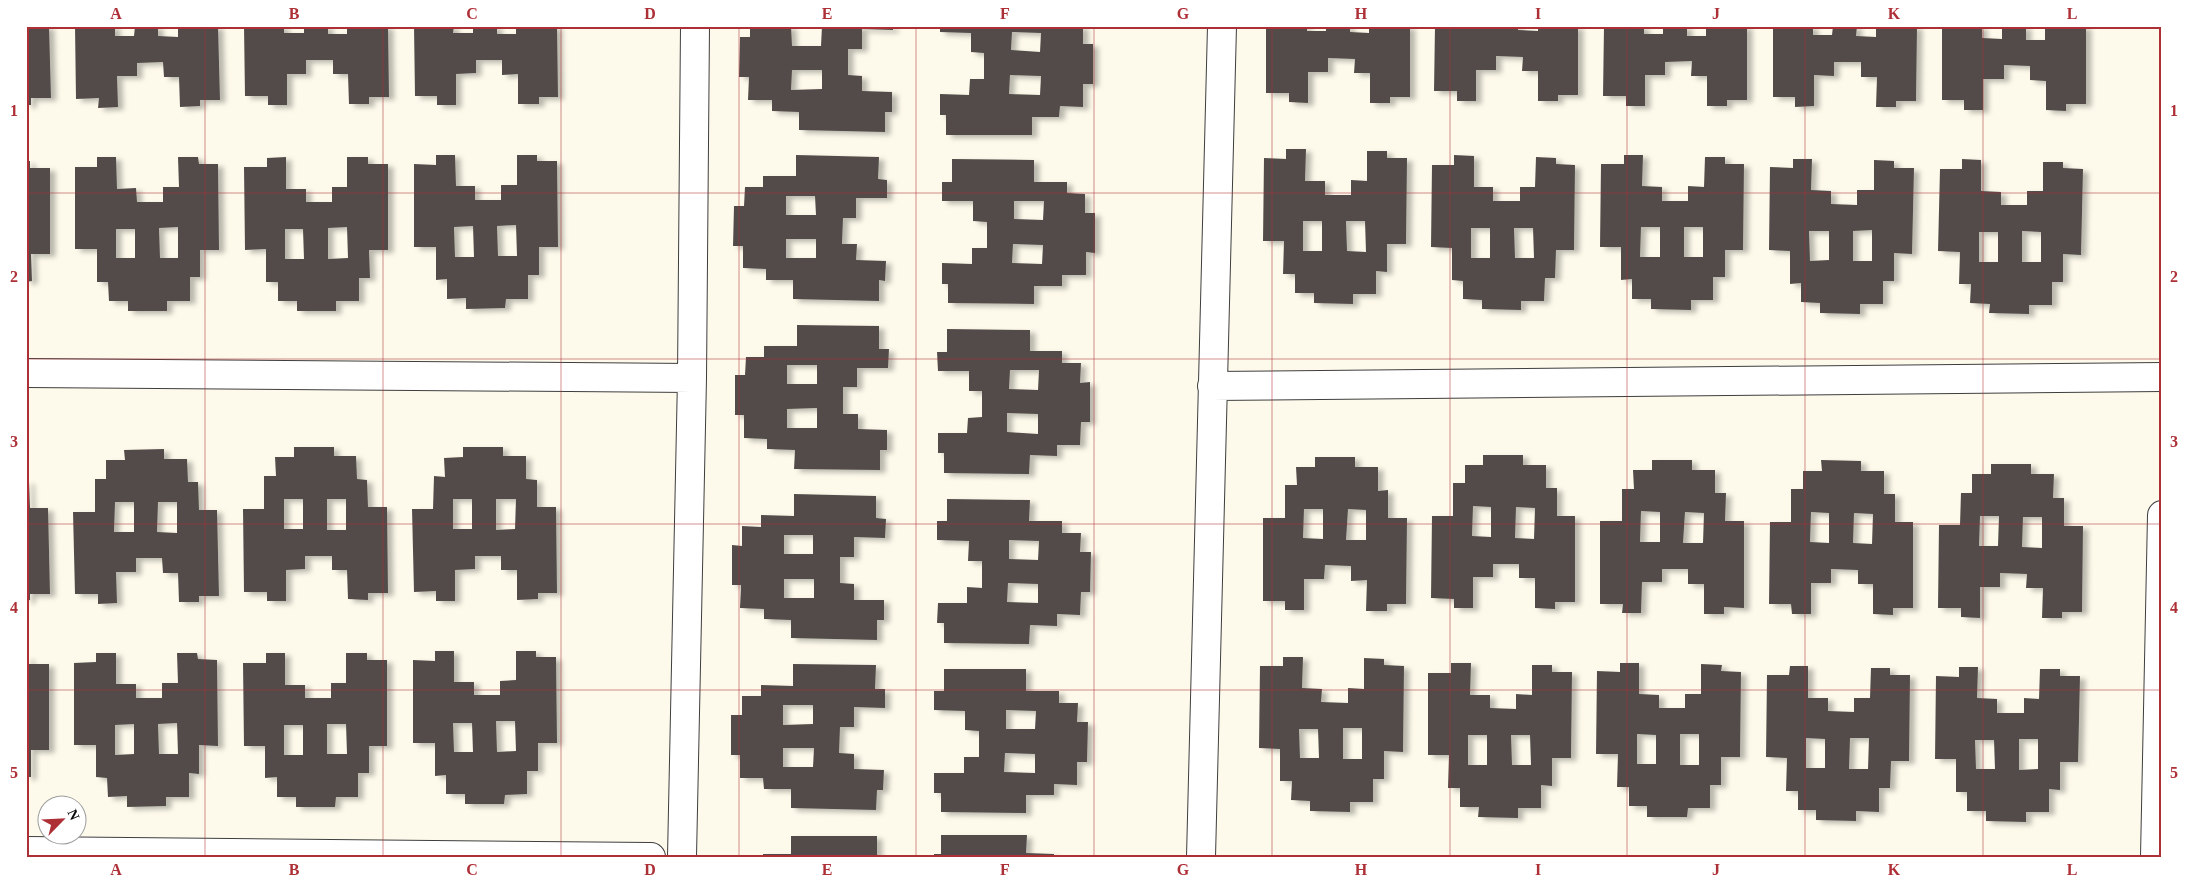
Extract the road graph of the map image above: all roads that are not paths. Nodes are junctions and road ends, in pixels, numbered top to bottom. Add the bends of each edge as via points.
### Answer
1 (695, 26) edge
2 (1222, 26) edge
3 (26, 373) edge
4 (2162, 377) edge
5 (692, 378) junction
6 (1212, 386) junction
7 (2162, 515) edge
8 (26, 850) edge
9 (651, 857) edge
10 (682, 857) edge
11 (1201, 857) edge
12 (2138, 857) edge
13 (2155, 857) edge

1 - 5 street
2 - 6 street
3 - 5 street
4 - 6 street
5 - 10 street
6 - 11 street
7 - 13 street
8 - 9 street
12 - 13 street

